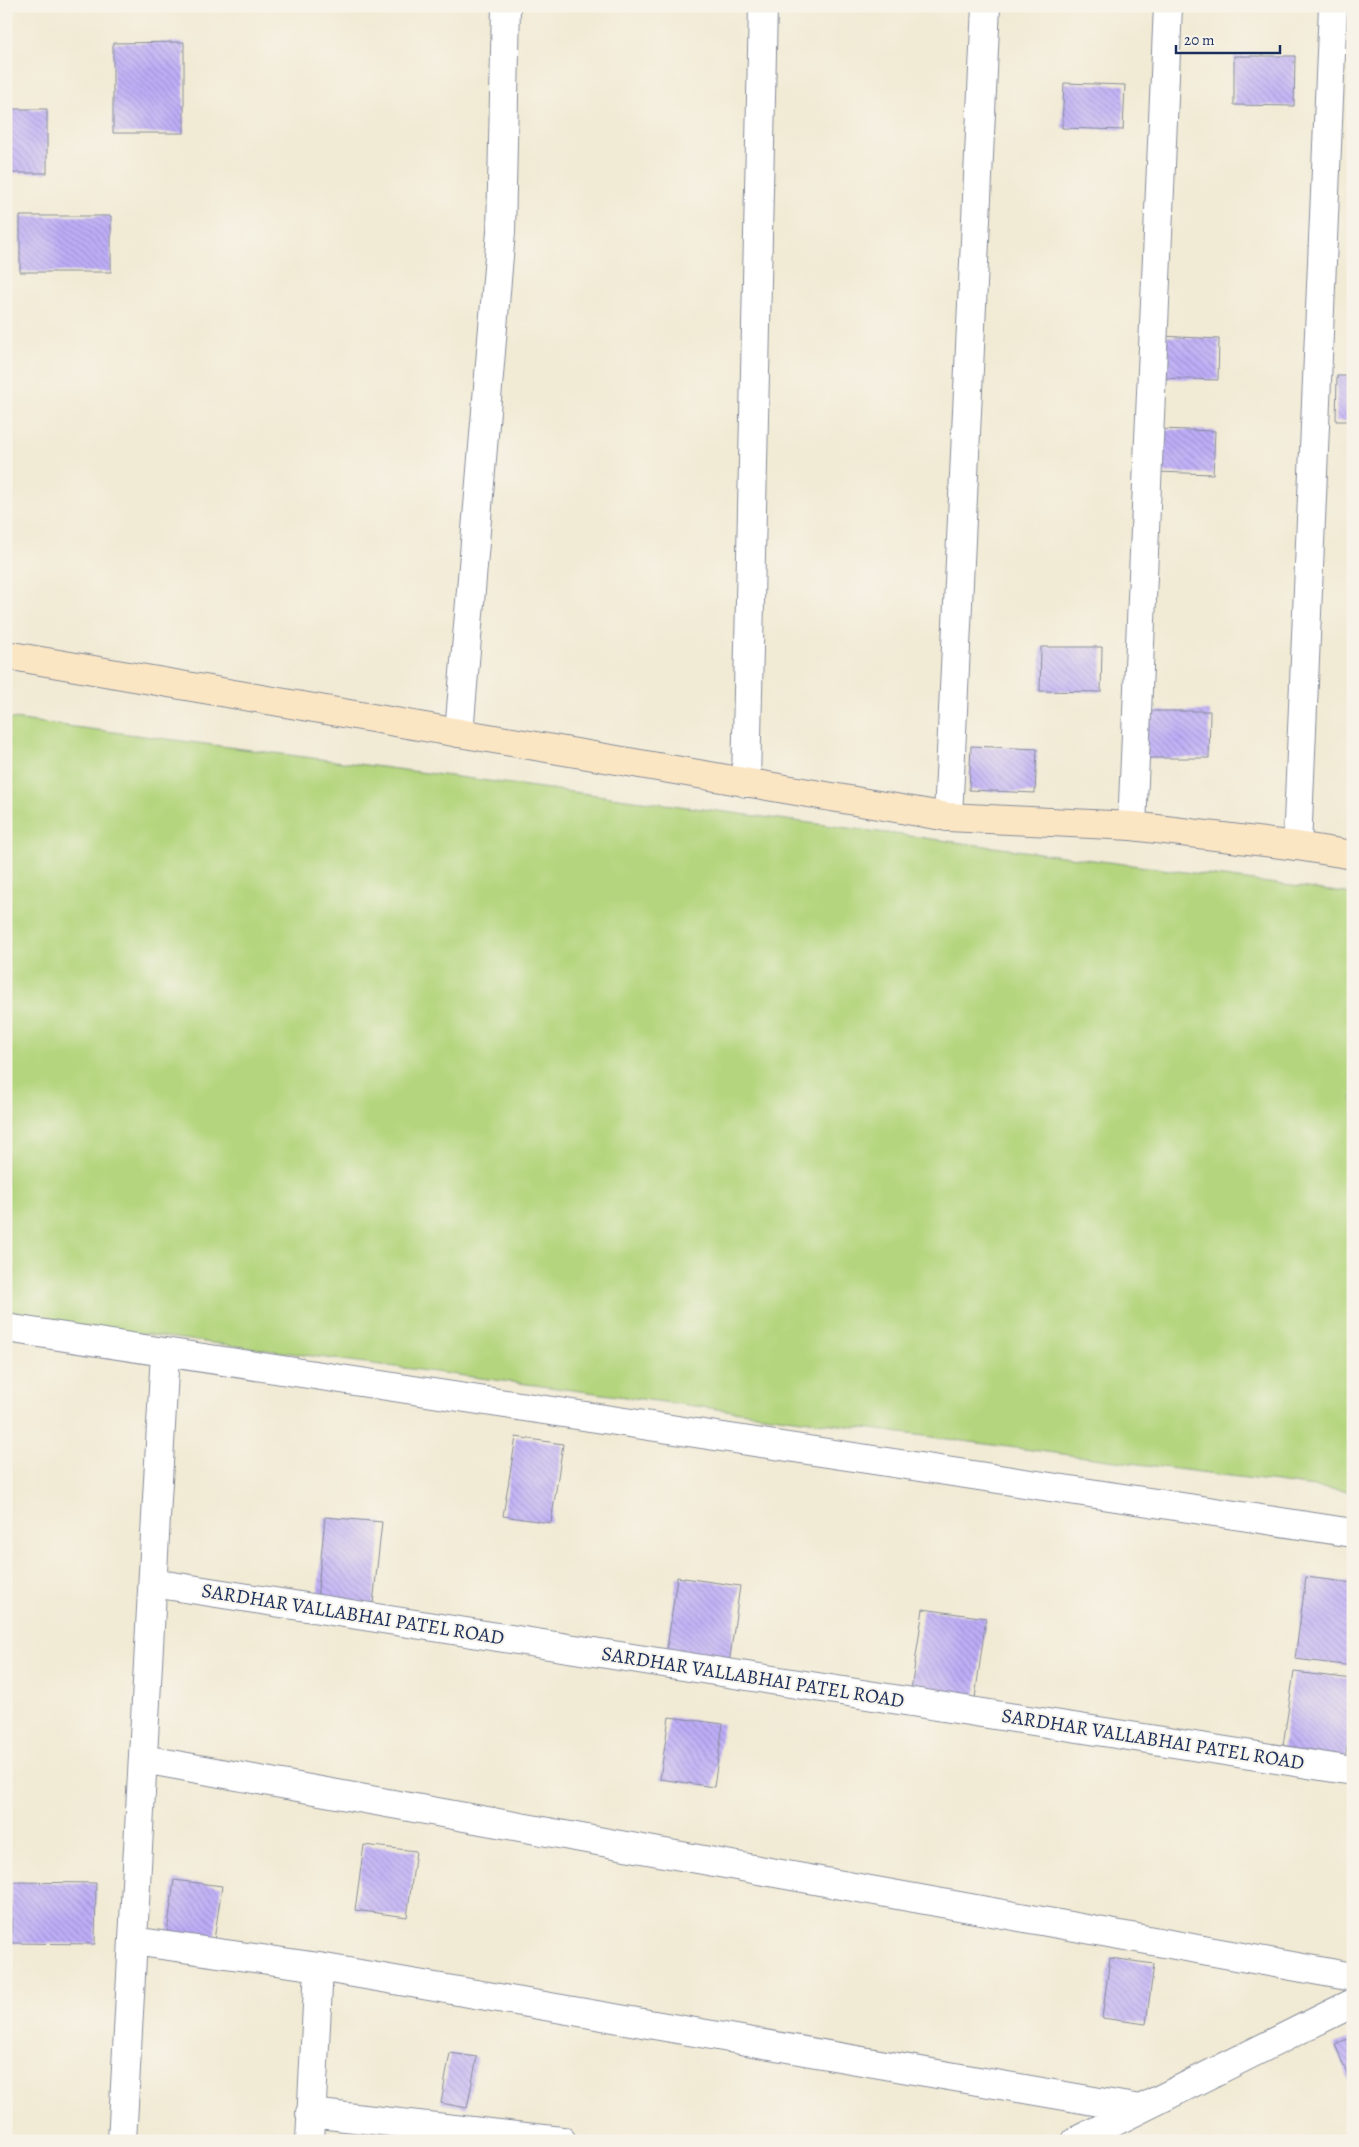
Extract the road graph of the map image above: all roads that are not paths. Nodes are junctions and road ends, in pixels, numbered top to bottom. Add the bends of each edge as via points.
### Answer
1 (506, 6) edge
2 (763, 6) edge
3 (986, 6) edge
4 (1168, 6) edge
5 (1333, 6) edge
6 (6, 655) edge
7 (459, 733) junction
8 (746, 783) junction
9 (948, 817) junction
10 (1132, 826) junction
11 (1297, 846) junction
12 (1353, 855) edge
13 (6, 1328) edge
14 (165, 1352) junction
15 (1353, 1533) edge
16 (152, 1583) junction
17 (143, 1759) junction
18 (1353, 1771) edge
19 (133, 1941) junction
20 (319, 1967) junction
21 (1353, 1977) edge
22 (1353, 2003) edge
23 (1140, 2109) junction
24 (310, 2113) junction
25 (122, 2141) edge
26 (310, 2141) edge
27 (562, 2141) edge
28 (1076, 2141) edge

1 - 7 street via 501,232
2 - 8 street
3 - 9 street
4 - 10 street
5 - 11 street
6 - 7 street
7 - 8 street
8 - 9 street
9 - 10 street
10 - 11 street
11 - 12 street
13 - 14 street
14 - 15 street
14 - 16 street
16 - 17 street
16 - 18 street, SARDHAR VALLABHAI PATEL ROAD
17 - 19 street
17 - 21 street
19 - 20 street
19 - 25 street
20 - 23 street
20 - 24 street
22 - 23 street
23 - 28 street
24 - 26 street
24 - 27 street

